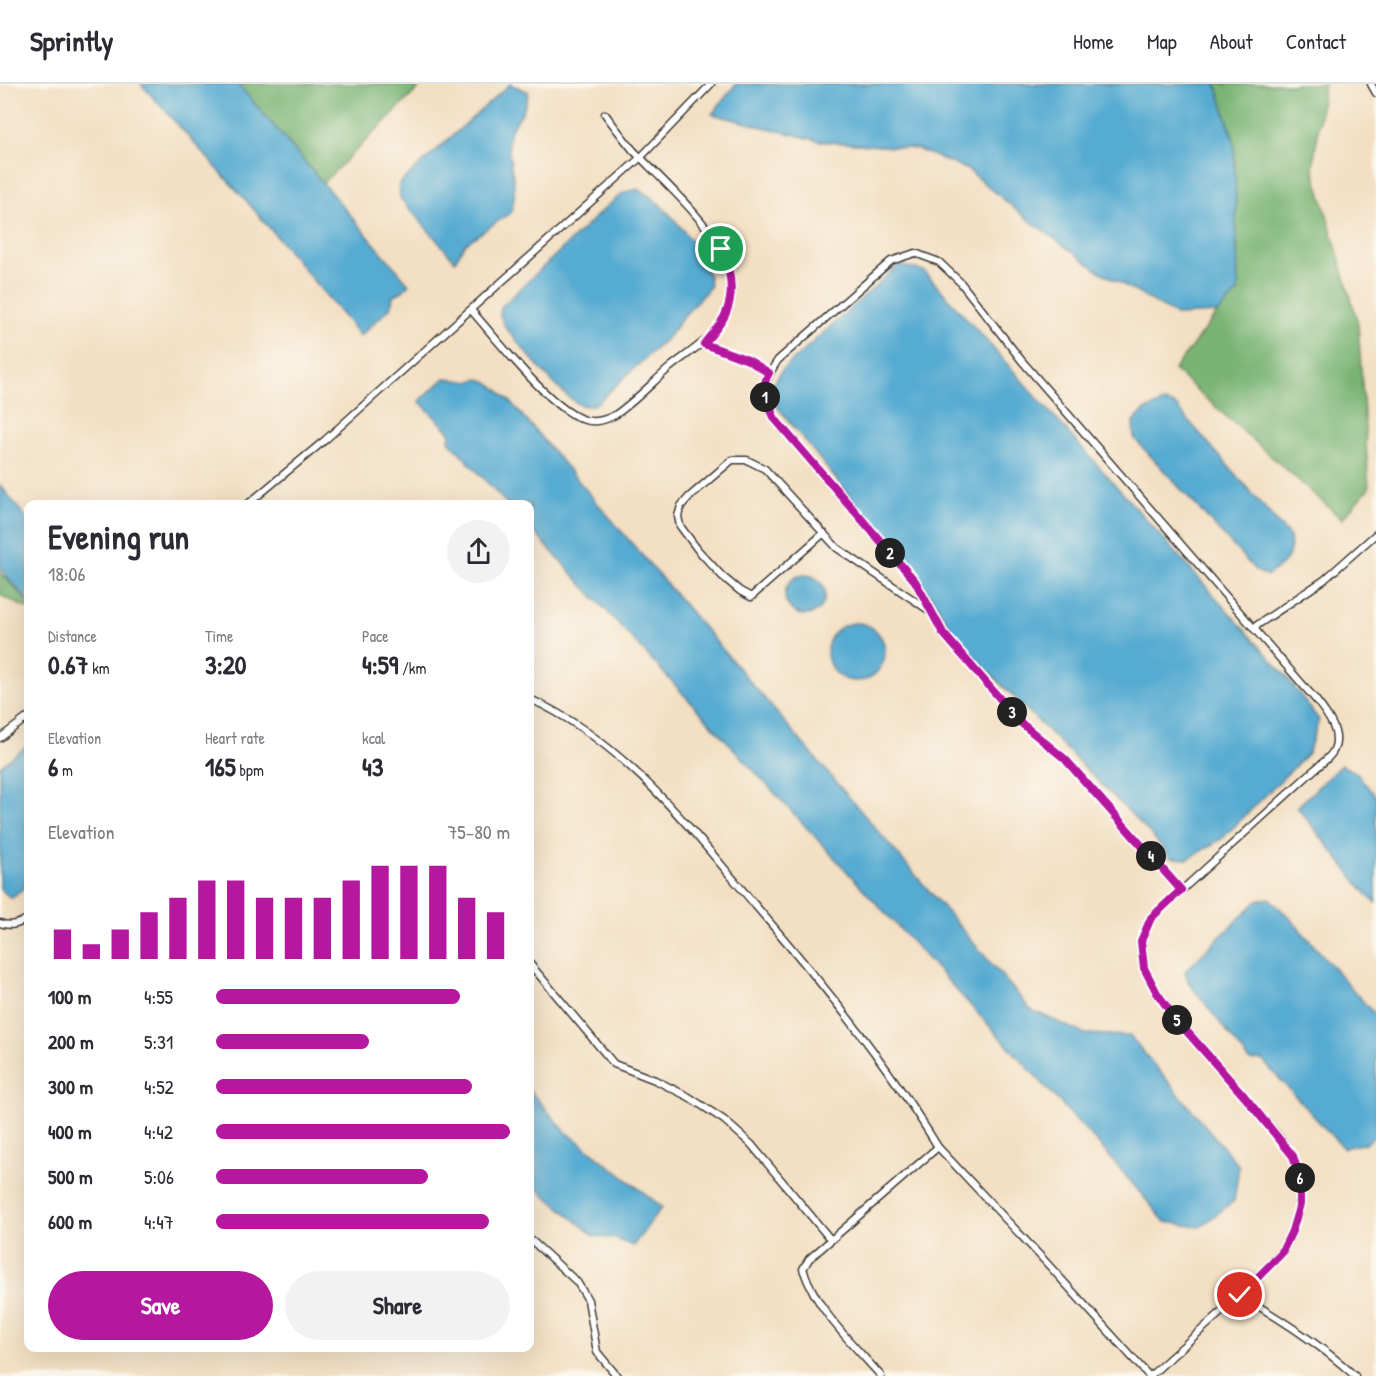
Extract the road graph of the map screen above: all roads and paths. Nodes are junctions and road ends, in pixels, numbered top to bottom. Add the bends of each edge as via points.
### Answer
1 (711, 84) edge
2 (1371, 84) edge
3 (1376, 93) edge
4 (605, 114) dead end
5 (641, 157) junction
6 (471, 310) junction
7 (704, 344) junction
8 (769, 373) junction
9 (253, 500) edge
10 (824, 533) junction
11 (1376, 534) edge
12 (932, 612) junction
13 (1253, 628) junction
14 (534, 701) edge
15 (24, 720) edge
16 (0, 738) edge
17 (1181, 890) junction
18 (24, 920) edge
19 (0, 923) edge
20 (534, 969) edge
21 (938, 1147) junction
22 (831, 1240) junction
23 (534, 1243) edge
24 (1240, 1295) junction
25 (617, 1376) edge
26 (881, 1376) edge
27 (1150, 1376) edge
28 (1355, 1376) edge

1 - 5 lane
2 - 3 lane
4 - 5 lane
5 - 6 lane
5 - 7 lane via 698,219 721,249 729,267 732,286 726,314
6 - 7 lane via 546,395 584,420 599,422 615,414
6 - 9 lane
7 - 8 lane via 748,360
8 - 12 lane via 764,395 775,419 915,581
8 - 13 lane via 778,360 891,261 915,253 939,262 961,283 1022,361
10 - 10 lane via 751,597 722,576 698,550 680,526 678,516 689,497 732,460 747,459 765,470
10 - 12 lane via 837,548
11 - 13 lane via 1324,580
12 - 17 lane via 943,633 1021,723 1065,759
13 - 17 lane via 1326,713 1337,735 1333,752
14 - 21 lane via 600,741 690,828 843,1010
15 - 16 lane
17 - 24 lane via 1151,918 1141,941 1144,968 1174,1017 1293,1156 1300,1179 1300,1204 1281,1254
18 - 19 lane
20 - 22 lane via 614,1064 689,1097 751,1144
21 - 22 lane
21 - 27 lane
22 - 26 lane via 803,1269 809,1286
23 - 25 lane via 577,1282 588,1300 597,1352
24 - 27 lane
24 - 28 lane via 1307,1338

